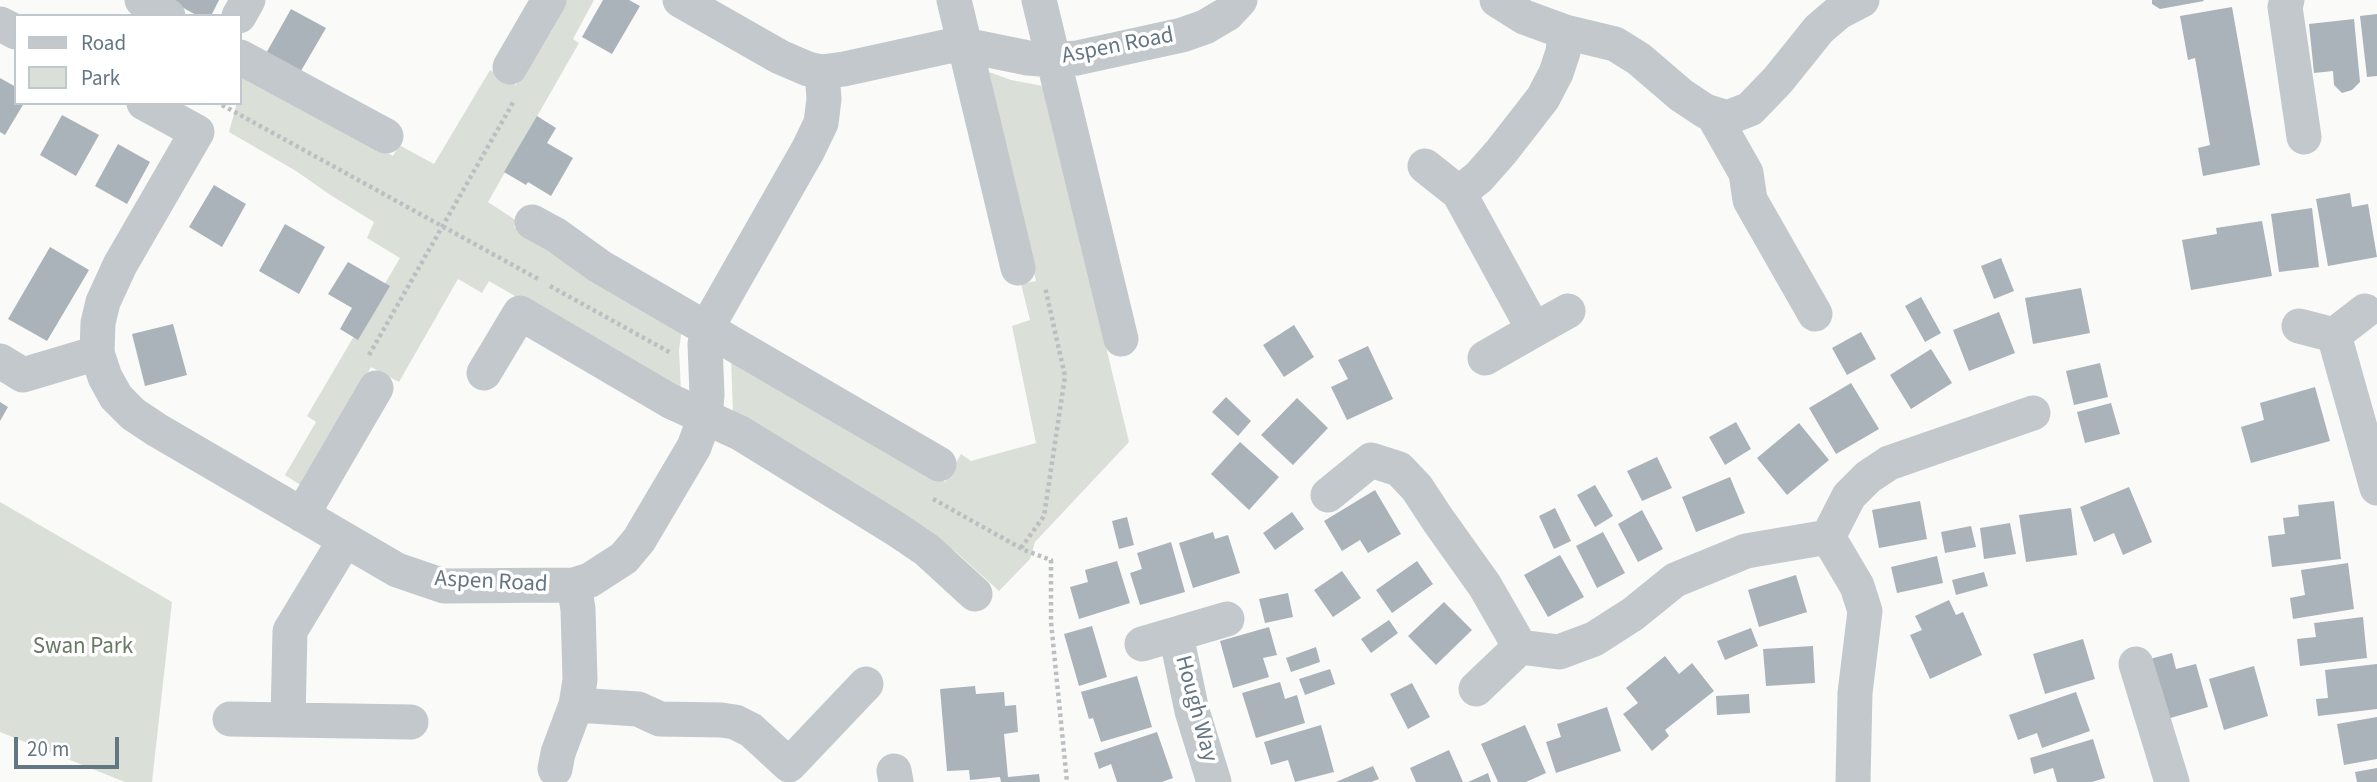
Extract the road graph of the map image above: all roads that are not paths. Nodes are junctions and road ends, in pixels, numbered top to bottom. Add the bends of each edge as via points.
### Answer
1 (142, 0) edge
2 (549, 0) edge
3 (680, 0) edge
4 (954, 0) edge
5 (1039, 0) edge
6 (1240, 0) edge
7 (1497, 0) edge
8 (1862, 0) edge
9 (2287, 0) edge
10 (165, 14) edge
11 (1565, 32) junction
12 (966, 46) junction
13 (242, 58) edge
14 (1054, 60) junction
15 (822, 72) junction
16 (514, 81) road end
17 (152, 105) edge
18 (1712, 113) junction
19 (203, 118) edge
20 (386, 136) dead end
21 (2304, 136) dead end
22 (1425, 166) dead end
23 (1459, 193) junction
24 (532, 222) dead end
25 (1018, 268) dead end
26 (1568, 311) dead end
27 (2365, 311) dead end
28 (1815, 314) dead end
29 (2299, 326) dead end
30 (708, 330) junction
31 (1534, 330) junction
32 (2334, 335) junction
33 (1121, 339) dead end
34 (97, 353) junction
35 (1485, 358) dead end
36 (0, 361) edge
37 (371, 373) road end
38 (484, 373) dead end
39 (2033, 412) dead end
40 (705, 417) junction
41 (939, 464) dead end
42 (2377, 488) edge
43 (1328, 495) dead end
44 (302, 515) junction
45 (1828, 537) junction
46 (345, 540) junction
47 (574, 586) junction
48 (975, 594) dead end
49 (1227, 619) dead end
50 (1176, 635) junction
51 (1142, 643) dead end
52 (1520, 647) junction
53 (2136, 664) dead end
54 (866, 684) dead end
55 (1476, 689) dead end
56 (576, 705) junction
57 (230, 719) dead end
58 (288, 720) junction
59 (411, 722) dead end
60 (555, 769) dead end
61 (1214, 782) edge
62 (1853, 782) edge
63 (2172, 782) edge

1 - 10 street
2 - 16 street
3 - 15 street, Aspen Road via 780,57
4 - 12 street
5 - 14 street
6 - 14 street, Aspen Road via 1205,27 1182,36
7 - 11 street via 1524,17
8 - 18 street via 1819,29 1750,109 1727,117
9 - 21 street
11 - 18 street via 1615,44
11 - 23 street via 1556,73 1543,98 1479,177
12 - 14 street, Aspen Road
12 - 15 street, Aspen Road
12 - 25 street
13 - 20 street
14 - 33 street
15 - 30 street, Aspen Road via 821,122
17 - 19 street, Aspen Road
18 - 28 street via 1746,173 1750,200
19 - 34 street, Aspen Road via 103,302
22 - 23 street
23 - 31 street
24 - 30 street
26 - 31 street
27 - 32 street
29 - 32 street
30 - 40 street, Aspen Road
30 - 41 street
31 - 35 street
32 - 42 street
34 - 36 street via 23,375
34 - 44 street, Aspen Road via 116,397 133,414
37 - 44 street
38 - 40 street via 520,313
39 - 45 street via 1889,463 1849,496
40 - 47 street, Aspen Road via 694,447 639,540 606,572
40 - 48 street via 740,433 896,529
43 - 52 street via 1371,460 1399,469 1418,488 1485,586
44 - 46 street, Aspen Road
45 - 52 street via 1746,551 1675,580 1594,639 1559,652
45 - 62 street via 1857,586 1865,611 1855,693
46 - 47 street, Aspen Road via 397,570 444,586
46 - 58 street via 290,631
47 - 56 street via 580,680
49 - 50 street, Hough Way
50 - 51 street, Hough Way
50 - 61 street, Hough Way
52 - 55 street
53 - 63 street
54 - 56 street via 789,765 751,730 735,722 660,719 638,709
56 - 60 street
57 - 58 street
58 - 59 street

